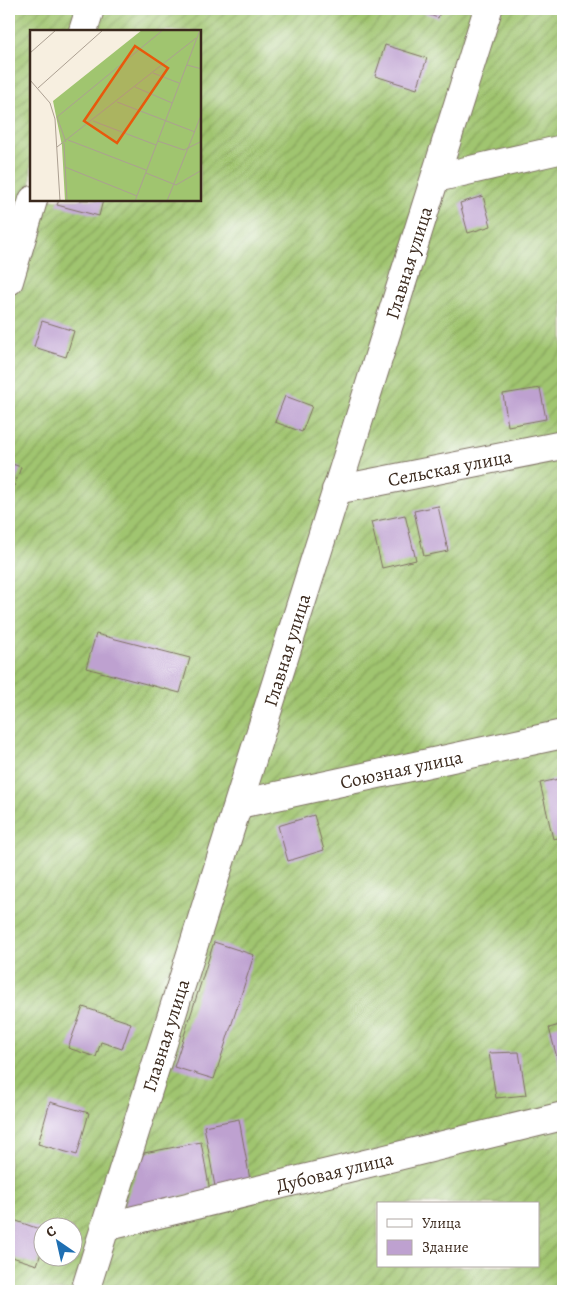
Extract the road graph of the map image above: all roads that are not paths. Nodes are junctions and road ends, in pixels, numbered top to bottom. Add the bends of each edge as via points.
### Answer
1 (90, 9) edge
2 (488, 9) edge
3 (83, 30) edge
4 (563, 149) edge
5 (436, 178) junction
6 (33, 201) edge
7 (9, 281) edge
8 (563, 445) edge
9 (336, 490) junction
10 (563, 734) edge
11 (239, 804) junction
12 (563, 1116) edge
13 (105, 1226) junction
14 (85, 1291) edge

1 - 3 street
2 - 5 street, Главная улица
4 - 5 street
5 - 9 street, Главная улица
6 - 7 street
8 - 9 street, Сельская улица
9 - 11 street, Главная улица
10 - 11 street, Союзная улица
11 - 13 street, Главная улица
12 - 13 street, Дубовая улица
13 - 14 street, Главная улица

